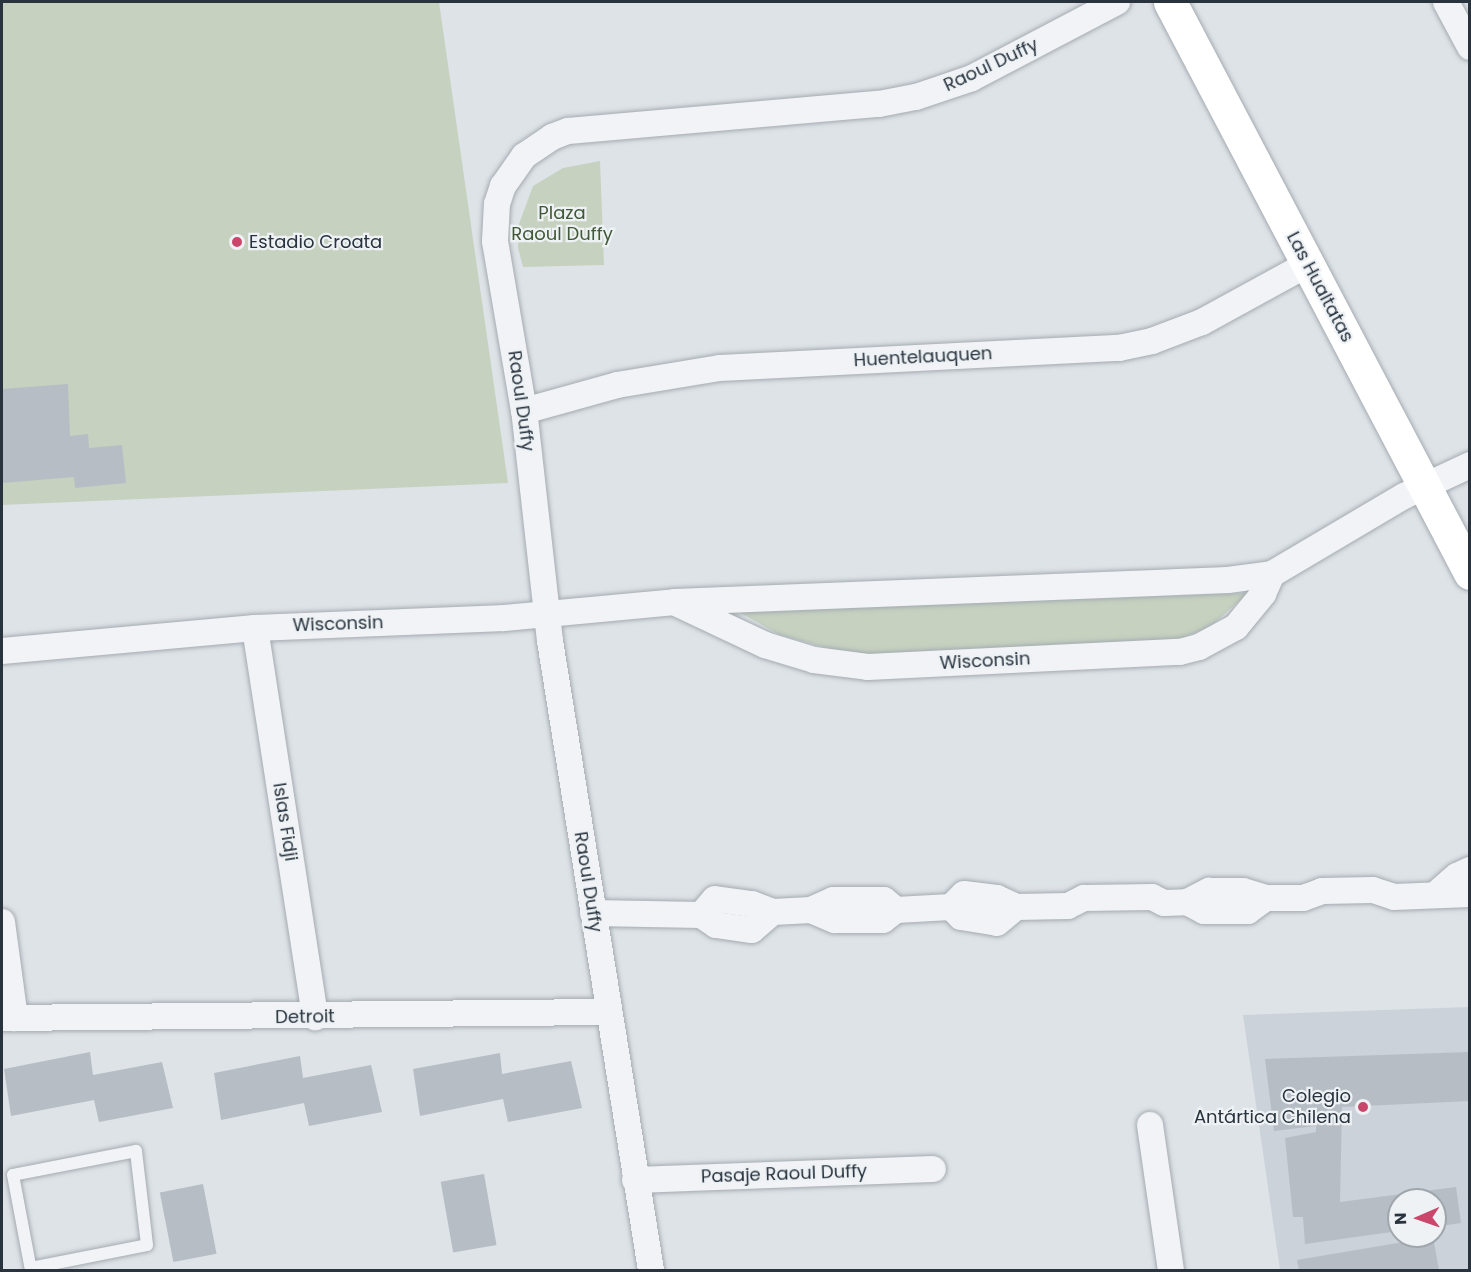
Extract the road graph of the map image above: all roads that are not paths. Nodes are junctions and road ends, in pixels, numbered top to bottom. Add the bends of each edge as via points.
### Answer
1 (1117, 2) edge
2 (1170, 2) edge
3 (1446, 2) edge
4 (1470, 47) edge
5 (1308, 264) junction
6 (524, 411) junction
7 (1470, 465) edge
8 (1424, 486) junction
9 (1470, 573) edge
10 (1272, 574) junction
11 (675, 602) junction
12 (546, 615) junction
13 (255, 628) junction
14 (2, 651) edge
15 (1470, 870) edge
16 (1436, 894) junction
17 (1470, 894) edge
18 (593, 913) junction
19 (2, 922) edge
20 (609, 1012) junction
21 (315, 1017) junction
22 (8, 1018) edge
23 (1150, 1125) dead end
24 (933, 1169) dead end
25 (635, 1180) junction
26 (31, 1269) edge
27 (651, 1270) edge
28 (1171, 1270) edge

1 - 6 street, Raoul Duffy via 972,78 916,97 879,104 568,131 537,145 513,169 503,186 494,222
2 - 5 street, Las Hualtatas
3 - 4 street
5 - 6 street, Huentelauquen via 1202,322 1161,338 1119,348 720,368 617,385
5 - 8 street, Las Hualtatas
6 - 12 street, Raoul Duffy
7 - 8 street, Wisconsin
8 - 9 street, Las Hualtatas
8 - 10 street, Wisconsin
10 - 11 street, Wisconsin via 1216,581
10 - 11 street, Wisconsin via 1263,594 1236,627 1199,647 1168,653 868,667 814,660 765,645
11 - 12 street, Wisconsin
12 - 13 street, Wisconsin
12 - 18 street, Raoul Duffy
13 - 14 street, Wisconsin
13 - 21 street, Islas Fidji
15 - 16 street
16 - 17 street
16 - 18 street via 1394,897 1373,890 1322,891 1303,898 1266,898 1243,891 1209,891 1175,903 1152,897 1084,898 1068,906 1016,908 997,898 964,894 951,907 896,910 884,900 833,900 811,910 773,912 752,904 715,899 701,915
18 - 20 street, Raoul Duffy
19 - 22 street
20 - 21 street, Detroit
20 - 25 street, Raoul Duffy
21 - 22 street, Detroit
23 - 28 street
24 - 25 street, Pasaje Raoul Duffy
25 - 27 street, Raoul Duffy
26 - 26 lane via 147,1245 136,1150 13,1175

